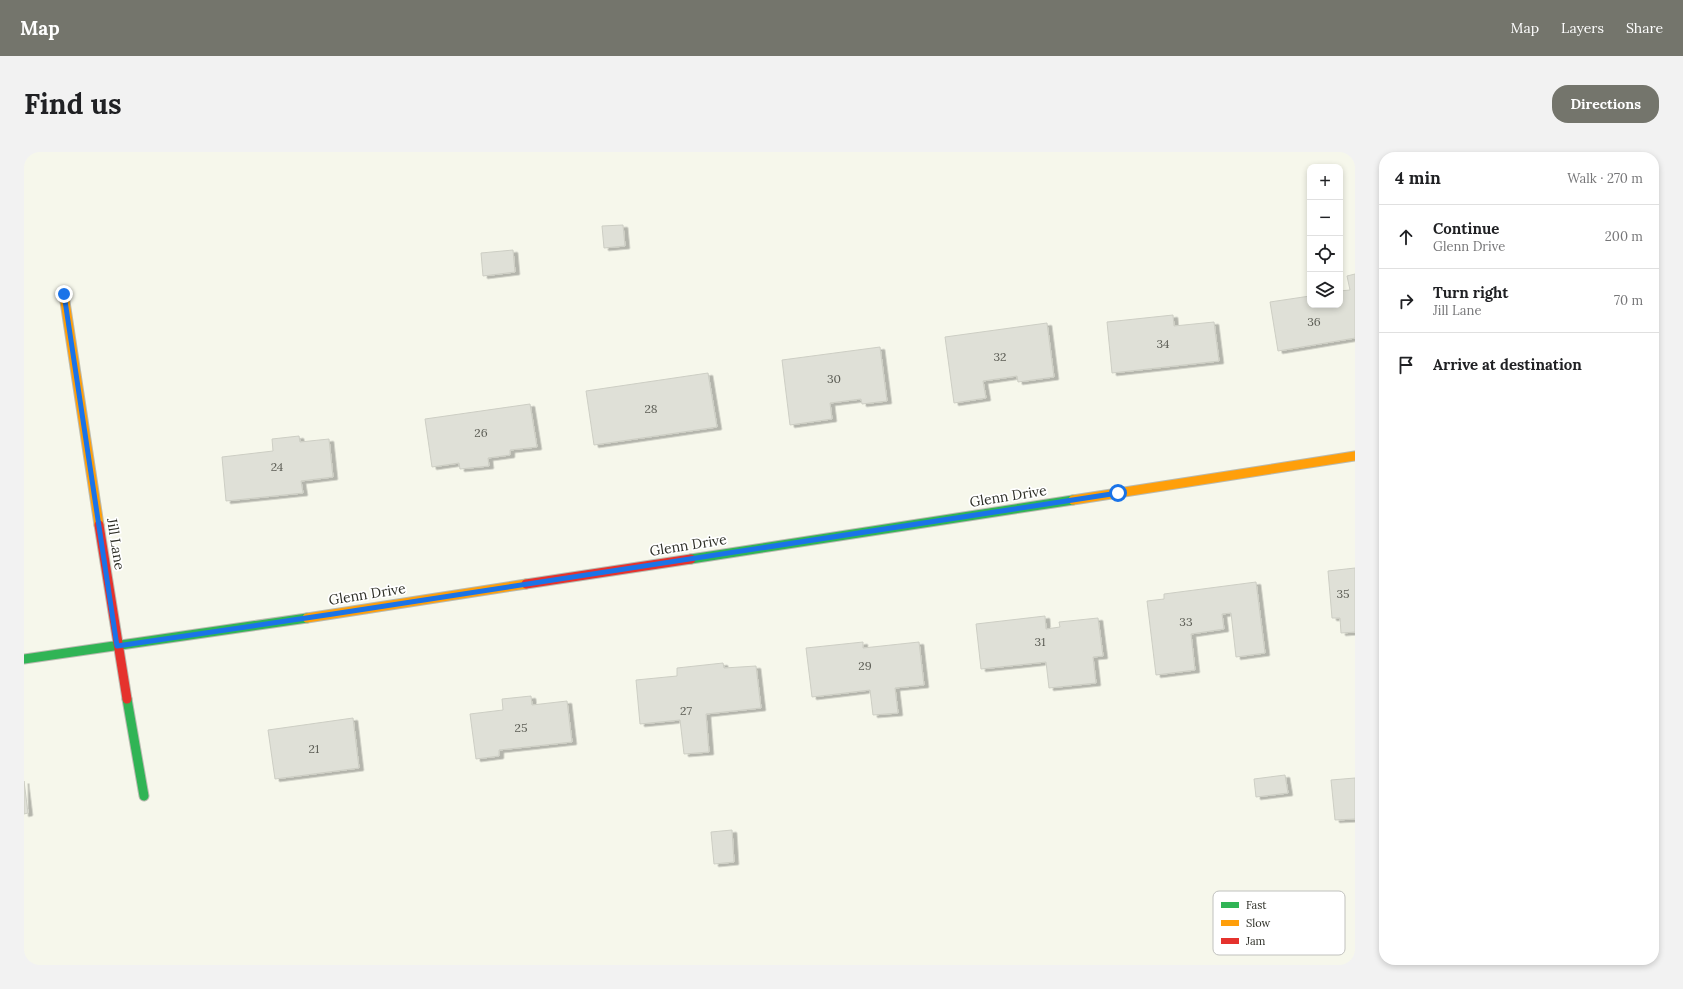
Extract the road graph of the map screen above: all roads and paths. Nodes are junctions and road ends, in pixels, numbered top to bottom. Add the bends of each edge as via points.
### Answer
1 (64, 294) dead end
2 (1355, 456) edge
3 (117, 646) junction
4 (24, 659) edge
5 (144, 796) dead end

1 - 3 street, Jill Lane
2 - 3 street, Glenn Drive
3 - 4 street, Glenn Drive
3 - 5 street, Jill Lane

